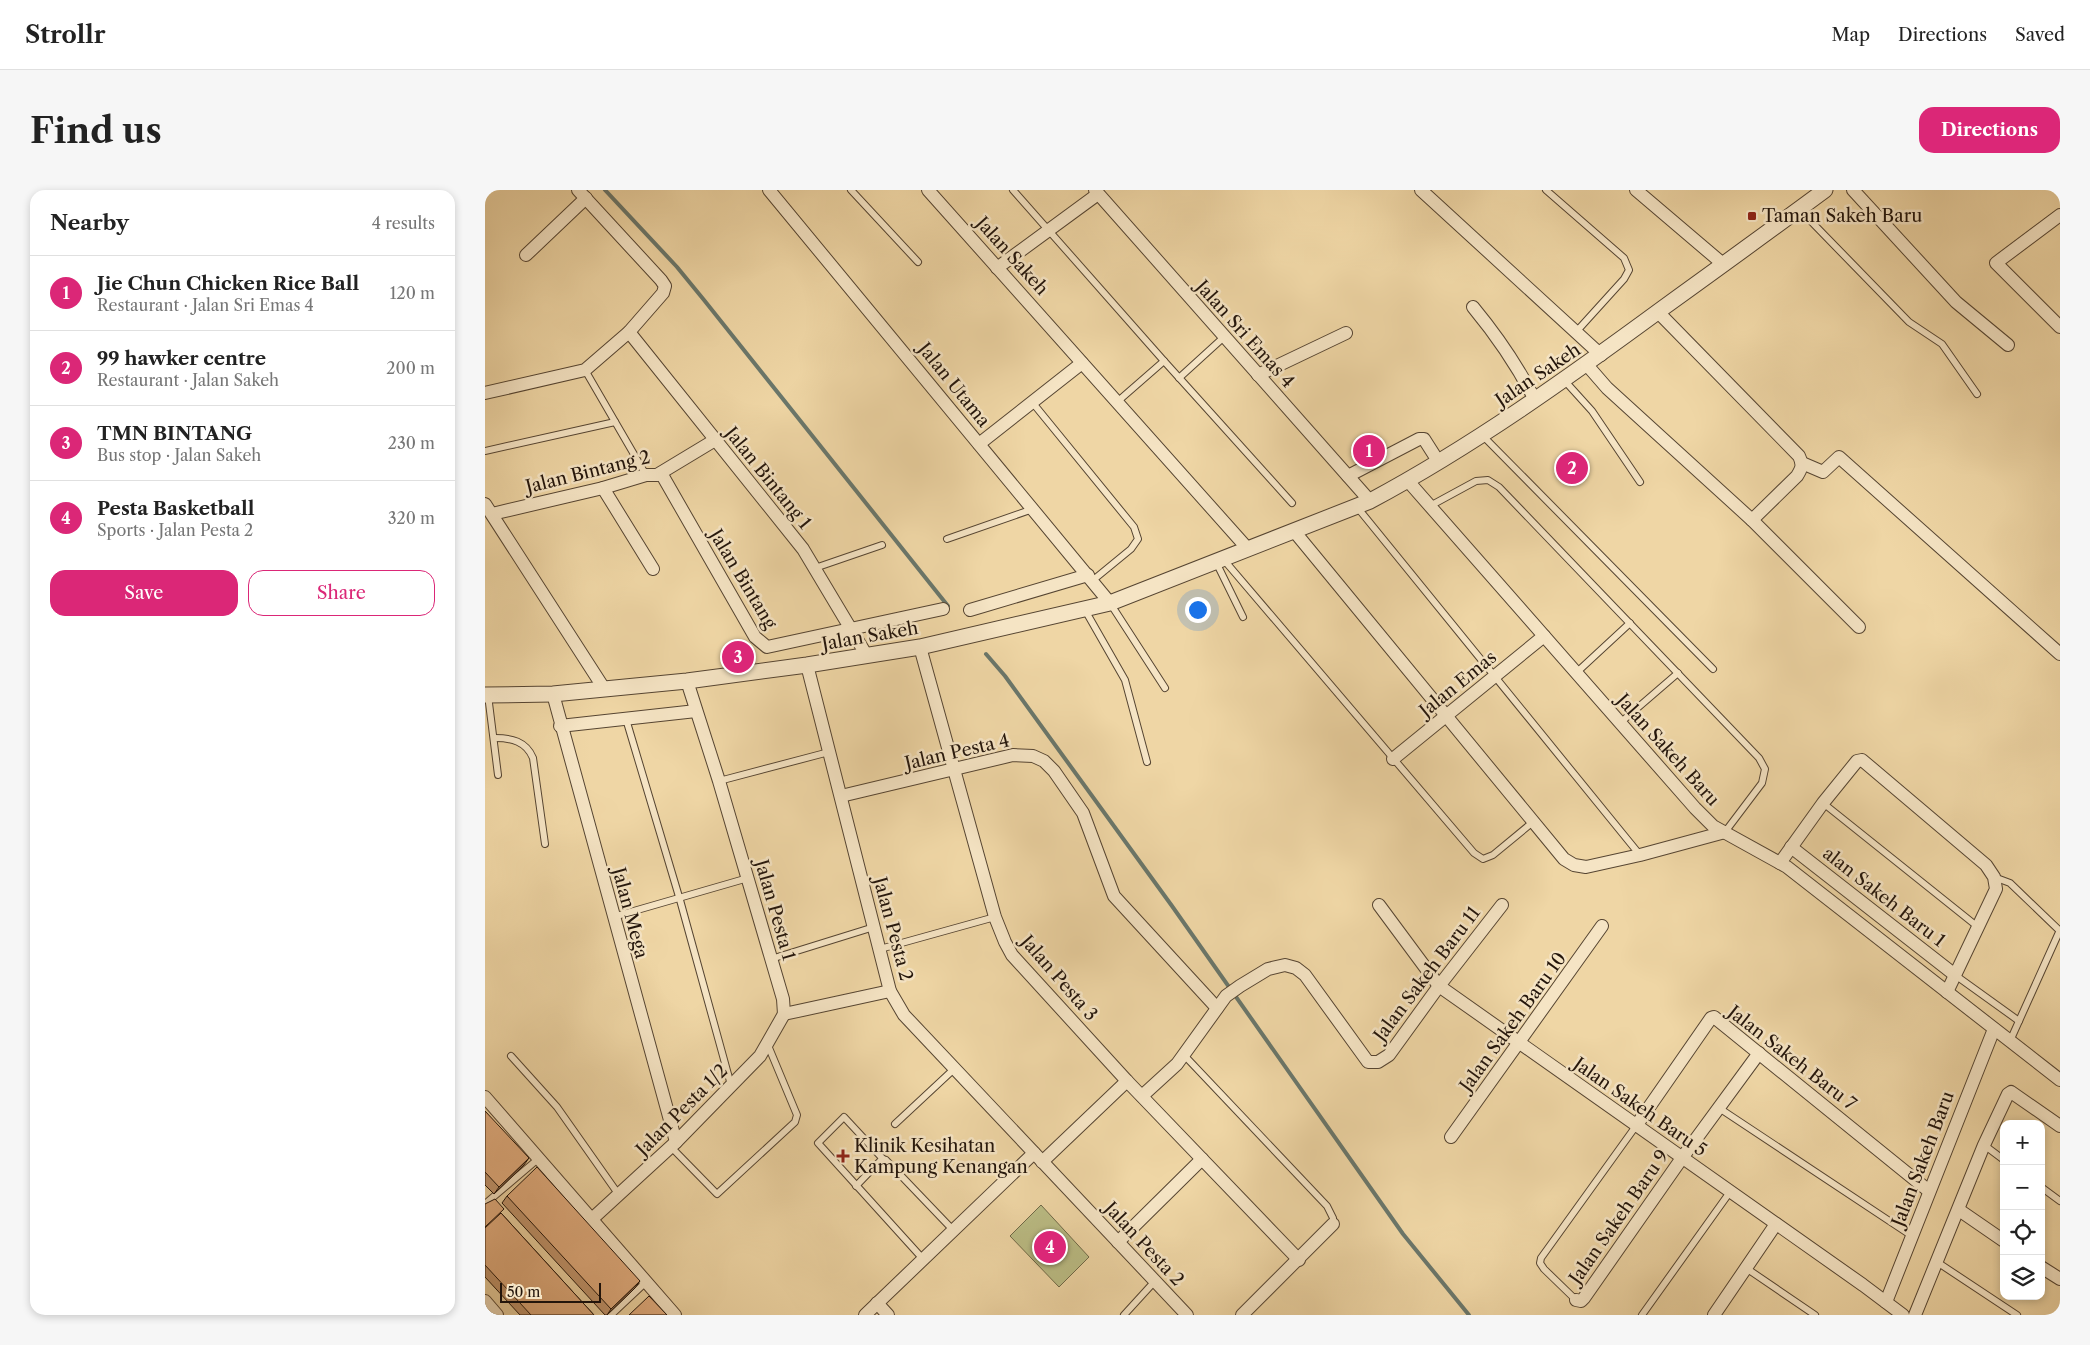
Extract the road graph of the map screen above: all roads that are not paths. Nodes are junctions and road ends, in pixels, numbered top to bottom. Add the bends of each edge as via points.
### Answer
1 (851, 190) edge
2 (928, 190) edge
3 (1013, 190) edge
4 (1422, 190) edge
5 (1546, 190) edge
6 (1636, 190) edge
7 (1825, 190) edge
8 (1853, 190) edge
9 (774, 191) edge
10 (1096, 192) edge
11 (582, 194) edge
12 (1799, 209) junction
13 (2060, 215) edge
14 (1049, 230) junction
15 (526, 255) dead end
16 (918, 262) dead end
17 (1723, 264) junction
18 (997, 268) junction
19 (1473, 307) dead end
20 (1658, 312) junction
21 (2060, 327) edge
22 (629, 332) junction
23 (1346, 332) dead end
24 (1576, 332) junction
25 (1224, 337) junction
26 (2008, 346) dead end
27 (1601, 354) junction
28 (1164, 361) junction
29 (1082, 363) junction
30 (1587, 365) junction
31 (585, 370) junction
32 (1258, 375) junction
33 (1179, 378) junction
34 (1564, 380) junction
35 (485, 393) edge
36 (1977, 394) dead end
37 (1535, 400) junction
38 (1032, 402) junction
39 (1117, 402) junction
40 (615, 422) junction
41 (1481, 434) junction
42 (715, 440) junction
43 (979, 444) junction
44 (485, 451) edge
45 (1438, 462) junction
46 (1802, 463) junction
47 (661, 473) junction
48 (646, 475) junction
49 (1348, 476) junction
50 (1408, 481) junction
51 (1640, 482) dead end
52 (603, 488) junction
53 (1292, 503) dead end
54 (1363, 503) junction
55 (1430, 506) junction
56 (1033, 508) junction
57 (489, 509) edge
58 (1752, 520) junction
59 (1294, 531) junction
60 (947, 539) dead end
61 (882, 545) dead end
62 (1248, 550) junction
63 (1220, 560) junction
64 (815, 568) junction
65 (653, 569) dead end
66 (1090, 578) junction
67 (1110, 603) junction
68 (943, 609) dead end
69 (1085, 609) junction
70 (970, 610) dead end
71 (1243, 617) dead end
72 (1630, 624) junction
73 (1859, 627) dead end
74 (851, 629) junction
75 (1544, 636) junction
76 (919, 647) junction
77 (2060, 654) edge
78 (867, 656) junction
79 (807, 665) junction
80 (1713, 669) dead end
81 (1576, 673) junction
82 (1678, 673) junction
83 (1495, 676) junction
84 (687, 681) junction
85 (1165, 688) dead end
86 (605, 690) junction
87 (553, 694) junction
88 (486, 695) edge
89 (696, 711) junction
90 (1446, 716) junction
91 (626, 719) junction
92 (1620, 723) junction
93 (560, 726) junction
94 (495, 738) junction
95 (829, 752) junction
96 (1393, 759) junction
97 (1147, 762) dead end
98 (954, 770) junction
99 (498, 775) dead end
100 (719, 781) junction
101 (841, 796) junction
102 (1823, 803) junction
103 (1533, 822) junction
104 (1725, 832) junction
105 (545, 844) dead end
106 (1791, 847) junction
107 (1640, 855) junction
108 (1780, 862) junction
109 (748, 878) junction
110 (1995, 878) junction
111 (680, 900) junction
112 (1379, 905) dead end
113 (1502, 905) dead end
114 (613, 917) junction
115 (995, 917) junction
116 (1602, 926) dead end
117 (874, 927) junction
118 (1978, 927) junction
119 (2060, 930) edge
120 (879, 949) junction
121 (771, 959) junction
122 (1955, 975) junction
123 (1439, 986) junction
124 (890, 991) junction
125 (1947, 992) junction
126 (1217, 1008) junction
127 (784, 1014) junction
128 (2019, 1022) junction
129 (1993, 1029) junction
130 (2010, 1041) junction
131 (767, 1042) junction
132 (1519, 1043) junction
133 (1759, 1053) junction
134 (1183, 1054) junction
135 (511, 1056) dead end
136 (954, 1069) junction
137 (1127, 1080) junction
138 (2060, 1080) edge
139 (731, 1085) junction
140 (1142, 1096) junction
141 (485, 1097) edge
142 (1719, 1108) junction
143 (895, 1124) dead end
144 (1636, 1126) junction
145 (2060, 1126) edge
146 (1451, 1137) dead end
147 (673, 1144) junction
148 (1984, 1146) junction
149 (1038, 1157) junction
150 (2000, 1157) edge
151 (539, 1158) junction
152 (1682, 1158) junction
153 (883, 1159) junction
154 (1202, 1159) junction
155 (856, 1186) junction
156 (2045, 1190) edge
157 (1929, 1191) junction
158 (1730, 1192) junction
159 (619, 1195) junction
160 (2060, 1201) edge
161 (485, 1204) edge
162 (1959, 1210) junction
163 (492, 1212) edge
164 (592, 1219) junction
165 (1333, 1224) joint
166 (1776, 1224) junction
167 (953, 1230) junction
168 (1912, 1236) junction
169 (2000, 1238) edge
170 (1118, 1242) junction
171 (923, 1259) junction
172 (1299, 1260) junction
173 (1937, 1262) junction
174 (1746, 1268) junction
175 (2045, 1270) edge
176 (2060, 1280) edge
177 (646, 1282) junction
178 (1155, 1282) junction
179 (1576, 1300) joint
180 (485, 1301) edge
181 (877, 1303) junction
182 (1893, 1310) edge
183 (497, 1315) edge
184 (611, 1315) edge
185 (675, 1315) edge
186 (865, 1315) edge
187 (888, 1315) edge
188 (1124, 1315) edge
189 (1187, 1315) edge
190 (1243, 1315) edge
191 (1642, 1315) edge
192 (1714, 1315) edge
193 (1815, 1315) edge
194 (1915, 1315) edge
195 (2017, 1315) edge

1 - 16 lane
2 - 18 street, Jalan Sakeh
3 - 14 lane
4 - 24 street
5 - 24 lane via 1624,258 1629,270
6 - 17 street
7 - 12 street, Jalan Sakeh
8 - 26 street via 1956,302
9 - 43 street, Jalan Utama
10 - 14 street
10 - 25 street, Jalan Sri Emas 4
11 - 15 street
11 - 22 street via 665,286 663,294
12 - 17 street, Jalan Sakeh
12 - 36 lane via 1909,322 1942,344
13 - 21 street via 1996,263
14 - 18 street
14 - 28 lane
17 - 20 street, Jalan Sakeh
18 - 29 street, Jalan Sakeh
19 - 37 street via 1495,334
20 - 27 street, Jalan Sakeh
20 - 46 street via 1799,456
22 - 31 street
22 - 42 street, Jalan Bintang 1
23 - 32 street
24 - 27 street
25 - 32 street, Jalan Sri Emas 4
25 - 33 lane
27 - 30 street, Jalan Sakeh
28 - 33 lane
28 - 39 lane
29 - 38 street
29 - 39 street, Jalan Sakeh
30 - 34 street, Jalan Sakeh
30 - 58 street via 1607,388
31 - 35 street
31 - 40 lane
32 - 49 street, Jalan Sri Emas 4
33 - 53 lane
34 - 37 street, Jalan Sakeh
34 - 51 lane via 1592,411
37 - 41 street, Jalan Sakeh
38 - 43 street
38 - 66 lane via 1134,527 1138,539 1131,549
39 - 62 street, Jalan Sakeh
40 - 44 lane
40 - 48 lane
41 - 45 street, Jalan Sakeh
41 - 80 lane
42 - 47 street, Jalan Bintang 2
42 - 64 street, Jalan Bintang 1
43 - 56 street, Jalan Utama
45 - 49 street via 1424,439 1419,439
45 - 50 street, Jalan Sakeh
46 - 58 street via 1797,476
46 - 77 street via 1823,472 1839,457
47 - 48 street, Jalan Bintang 2
47 - 74 street, Jalan Bintang via 761,644 772,647
48 - 52 street, Jalan Bintang 2
49 - 54 street, Jalan Sri Emas 4
50 - 54 street, Jalan Sakeh
50 - 55 street, Jalan Sakeh Baru
52 - 57 street, Jalan Bintang 2
52 - 65 street
54 - 59 street, Jalan Sakeh
54 - 83 lane
55 - 72 lane via 1475,481 1488,480 1499,487
55 - 75 street, Jalan Sakeh Baru
56 - 60 lane
56 - 66 street, Jalan Utama
57 - 86 street
58 - 73 street
59 - 62 street, Jalan Sakeh
59 - 90 street
61 - 64 lane
62 - 63 street, Jalan Sakeh
63 - 67 street, Jalan Sakeh
63 - 71 lane
63 - 96 lane
64 - 74 street, Jalan Bintang 1
66 - 67 street, Jalan Utama
66 - 70 street
67 - 69 street, Jalan Sakeh
67 - 85 lane
68 - 74 street, Jalan Bintang
69 - 76 street, Jalan Sakeh
69 - 97 lane via 1125,680
72 - 81 lane
72 - 82 lane
74 - 78 street, Jalan Bintang 1
75 - 81 street, Jalan Sakeh Baru
75 - 83 street, Jalan Emas
76 - 78 street, Jalan Sakeh
76 - 98 street, Jalan Pesta 3
78 - 79 street, Jalan Sakeh
79 - 84 street, Jalan Sakeh
79 - 95 street, Jalan Pesta 2
81 - 92 street, Jalan Sakeh Baru
82 - 92 lane
82 - 104 lane via 1759,758 1765,769 1762,783
83 - 90 street, Jalan Emas
83 - 107 lane
84 - 86 street, Jalan Sakeh
84 - 89 street, Jalan Pesta 1
86 - 87 street, Jalan Sakeh
87 - 88 street, Jalan Sakeh
87 - 93 street, Jalan Mega
88 - 94 lane
89 - 91 street
89 - 100 street, Jalan Pesta 1
90 - 96 street, Jalan Emas
90 - 103 street
91 - 93 street
91 - 111 lane
92 - 104 street, Jalan Sakeh Baru via 1695,808 1713,826
93 - 114 street, Jalan Mega
94 - 99 lane
94 - 105 lane via 509,738 529,749
95 - 100 lane
95 - 101 street, Jalan Pesta 2
96 - 103 lane via 1474,853 1483,859 1493,856
98 - 101 street, Jalan Pesta 4
98 - 115 street, Jalan Pesta 3
98 - 126 street, Jalan Pesta 4 via 1013,755 1033,756 1044,761 1083,813 1114,896
100 - 109 street, Jalan Pesta 1
101 - 117 street, Jalan Pesta 2
102 - 106 street
102 - 110 street via 1857,761 1862,760 1986,865
102 - 118 lane
103 - 107 street via 1564,859 1574,865 1585,867
104 - 107 street
104 - 108 street, Jalan Sakeh Baru
106 - 108 street
106 - 122 street, alan Sakeh Baru 1
108 - 125 street, Jalan Sakeh Baru
109 - 111 lane
109 - 121 street, Jalan Pesta 1
110 - 118 street via 1996,889
110 - 119 lane via 2010,883
111 - 114 lane
111 - 139 lane
112 - 123 street, Jalan Sakeh Baru 5
113 - 123 street, Jalan Sakeh Baru 11
114 - 147 street, Jalan Mega
115 - 120 lane
115 - 137 street, Jalan Pesta 3 via 1013,955
116 - 132 street, Jalan Sakeh Baru 10
117 - 120 street, Jalan Pesta 2
117 - 121 lane
118 - 122 street
119 - 128 lane
120 - 124 street, Jalan Pesta 2
121 - 127 street, Jalan Pesta 1
122 - 125 street
122 - 128 lane
123 - 126 street, Jalan Sakeh Baru 11 via 1389,1055 1378,1062 1368,1062 1305,975 1296,968 1285,965 1267,969 1226,996
123 - 132 street, Jalan Sakeh Baru 5
124 - 127 street
124 - 136 street, Jalan Pesta 2 via 904,1015
125 - 129 street, Jalan Sakeh Baru
126 - 134 street
127 - 131 street, Jalan Pesta 1/2
128 - 130 lane
129 - 130 street, Jalan Sakeh Baru
129 - 157 street, Jalan Sakeh Baru
130 - 138 street, Jalan Sakeh Baru
131 - 139 street, Jalan Pesta 1/2 via 760,1056
131 - 147 lane via 797,1115 795,1122 717,1194
132 - 144 street, Jalan Sakeh Baru 5
132 - 146 street, Jalan Sakeh Baru 10
133 - 142 street, Jalan Sakeh Baru 9
133 - 144 street, Jalan Sakeh Baru 7 via 1717,1018 1711,1018
133 - 157 street, Jalan Sakeh Baru 7
134 - 140 street via 1177,1064
134 - 165 lane via 1327,1206
135 - 159 lane via 557,1107
136 - 143 lane
136 - 149 street, Jalan Pesta 2
137 - 140 street, Jalan Pesta 3
137 - 149 street
139 - 147 street, Jalan Pesta 1/2
140 - 154 street, Jalan Pesta 3
141 - 151 street
142 - 152 street, Jalan Sakeh Baru 9
142 - 168 lane
144 - 152 street, Jalan Sakeh Baru 5
144 - 179 lane via 1541,1258 1544,1269
145 - 148 street via 2011,1092 2000,1108
147 - 159 street, Jalan Pesta 1/2
148 - 150 lane
148 - 162 street
149 - 167 street
149 - 170 street, Jalan Pesta 2
151 - 161 lane
151 - 164 street
152 - 158 street, Jalan Sakeh Baru 5
152 - 179 street, Jalan Sakeh Baru 9 via 1584,1298
153 - 155 lane
153 - 155 lane via 844,1117 818,1141
153 - 167 lane
154 - 170 street
154 - 172 street, Jalan Pesta 3
155 - 171 lane
156 - 160 lane
157 - 168 street, Jalan Sakeh Baru
158 - 166 street, Jalan Sakeh Baru 5
158 - 191 lane
159 - 164 street, Jalan Pesta 1/2
161 - 163 lane
162 - 169 street
162 - 173 street
164 - 177 street
165 - 172 street
166 - 174 street
166 - 182 street, Jalan Sakeh Baru 5
167 - 171 street
168 - 182 street, Jalan Sakeh Baru
170 - 178 street, Jalan Pesta 2
171 - 181 street
172 - 190 street
173 - 194 street
173 - 195 lane
174 - 192 street
174 - 193 lane
175 - 176 street
177 - 184 lane
177 - 185 street
178 - 188 lane
178 - 189 street, Jalan Pesta 2
180 - 183 street
181 - 186 street
181 - 187 street

